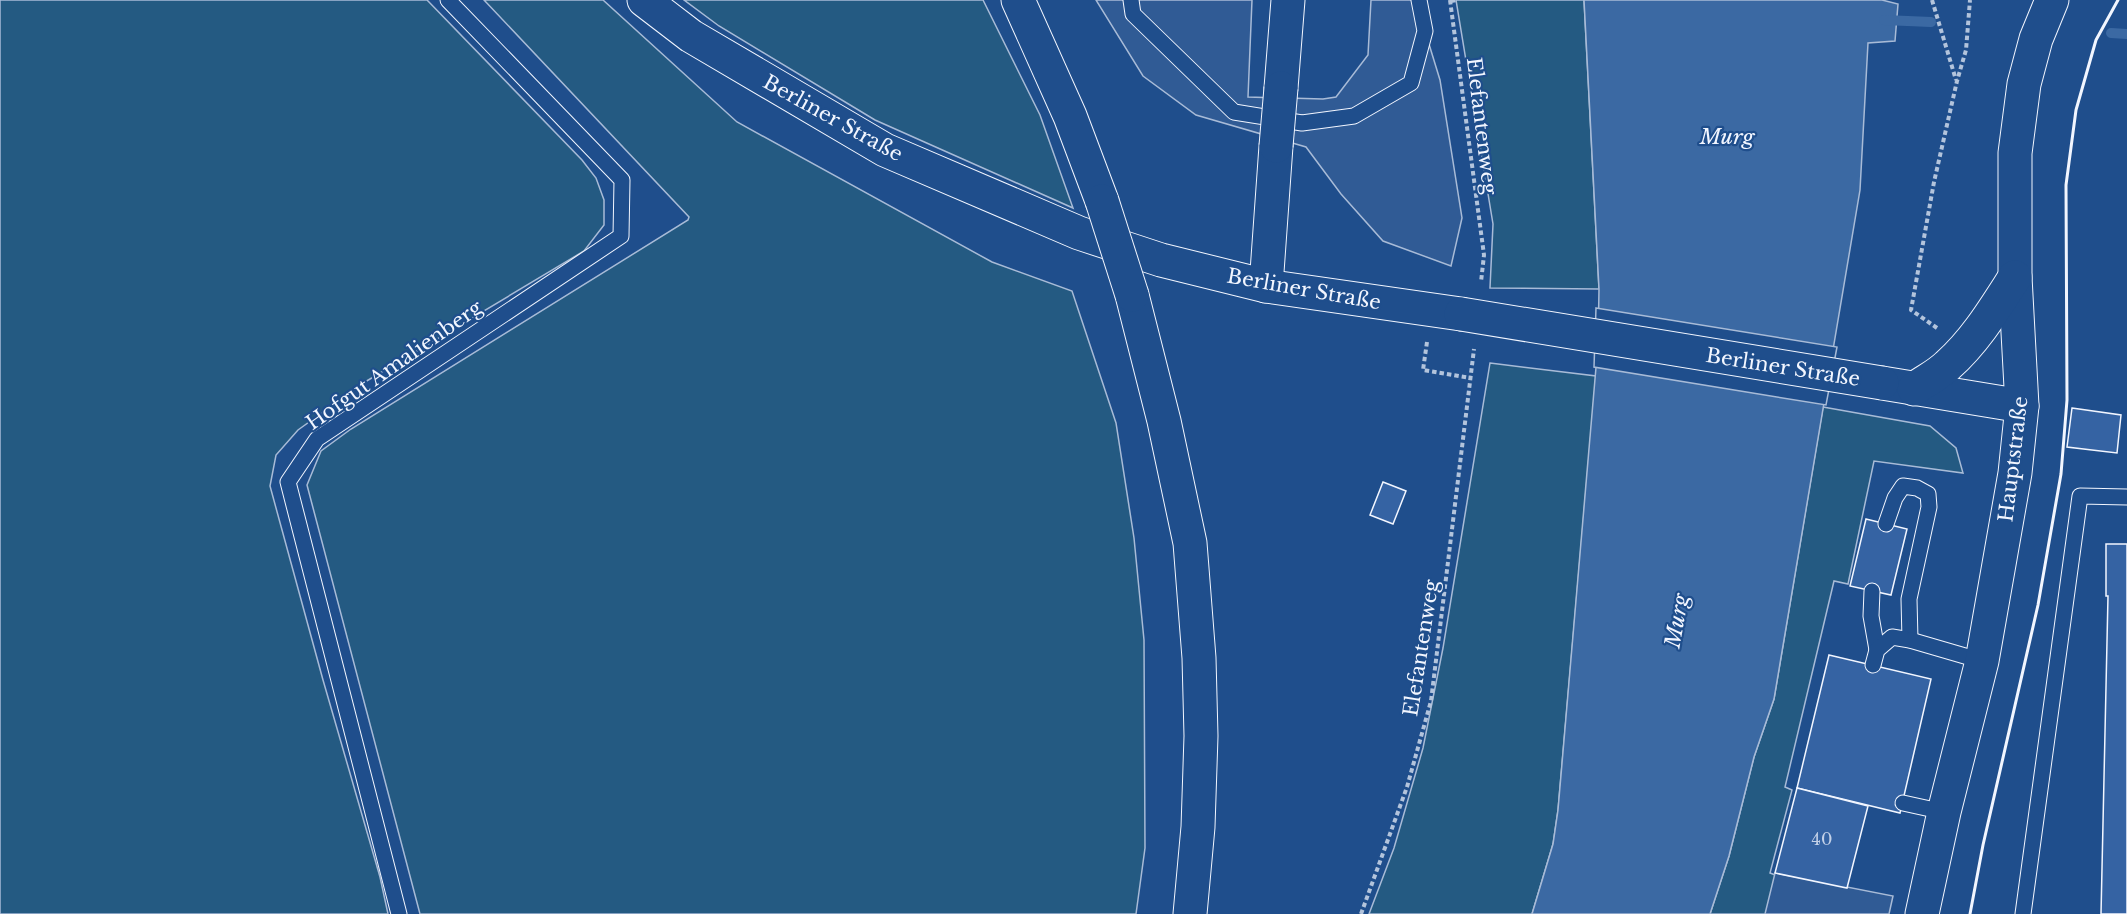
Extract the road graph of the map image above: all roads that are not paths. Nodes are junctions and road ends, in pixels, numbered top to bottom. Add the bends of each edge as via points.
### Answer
1 (448, 0) edge
2 (644, 0) edge
3 (1018, 0) edge
4 (1131, 0) edge
5 (1288, 0) edge
6 (1419, 0) edge
7 (2052, 0) edge
8 (2015, 277) junction
9 (1266, 286) junction
10 (1914, 389) junction
11 (2022, 406) junction
12 (2127, 497) edge
13 (1887, 524) dead end
14 (1872, 591) dead end
15 (1910, 640) junction
16 (1877, 650) junction
17 (1982, 661) junction
18 (1873, 665) dead end
19 (1903, 803) dead end
20 (1944, 812) junction
21 (399, 914) edge
22 (1190, 914) edge
23 (1922, 914) edge
24 (2024, 914) edge

1 - 21 lane, Hofgut Amalienberg via 622,180 621,236 317,439 288,482
2 - 9 main road, Berliner Straße via 691,36 885,150 1079,233 1161,260
3 - 22 main road, bridge via 1070,116 1132,295 1190,543 1201,736
4 - 6 lane via 1133,14 1234,111 1302,123 1354,116 1411,83 1425,31
5 - 9 main road, bridge
7 - 8 main road, Hauptstraße via 2024,84 2015,153
8 - 10 main road via 1967,348
8 - 11 main road, Hauptstraße
9 - 10 main road, Berliner Straße, bridge
10 - 11 main road, Berliner Straße
11 - 17 main road, Hauptstraße via 2015,473
12 - 24 lane via 2080,496
13 - 15 lane via 1903,486 1928,494 1929,507 1909,599
14 - 16 lane
15 - 16 lane via 1892,638
15 - 17 lane
16 - 18 lane
17 - 20 main road, Hauptstraße
19 - 20 lane
20 - 23 main road, Hauptstraße

